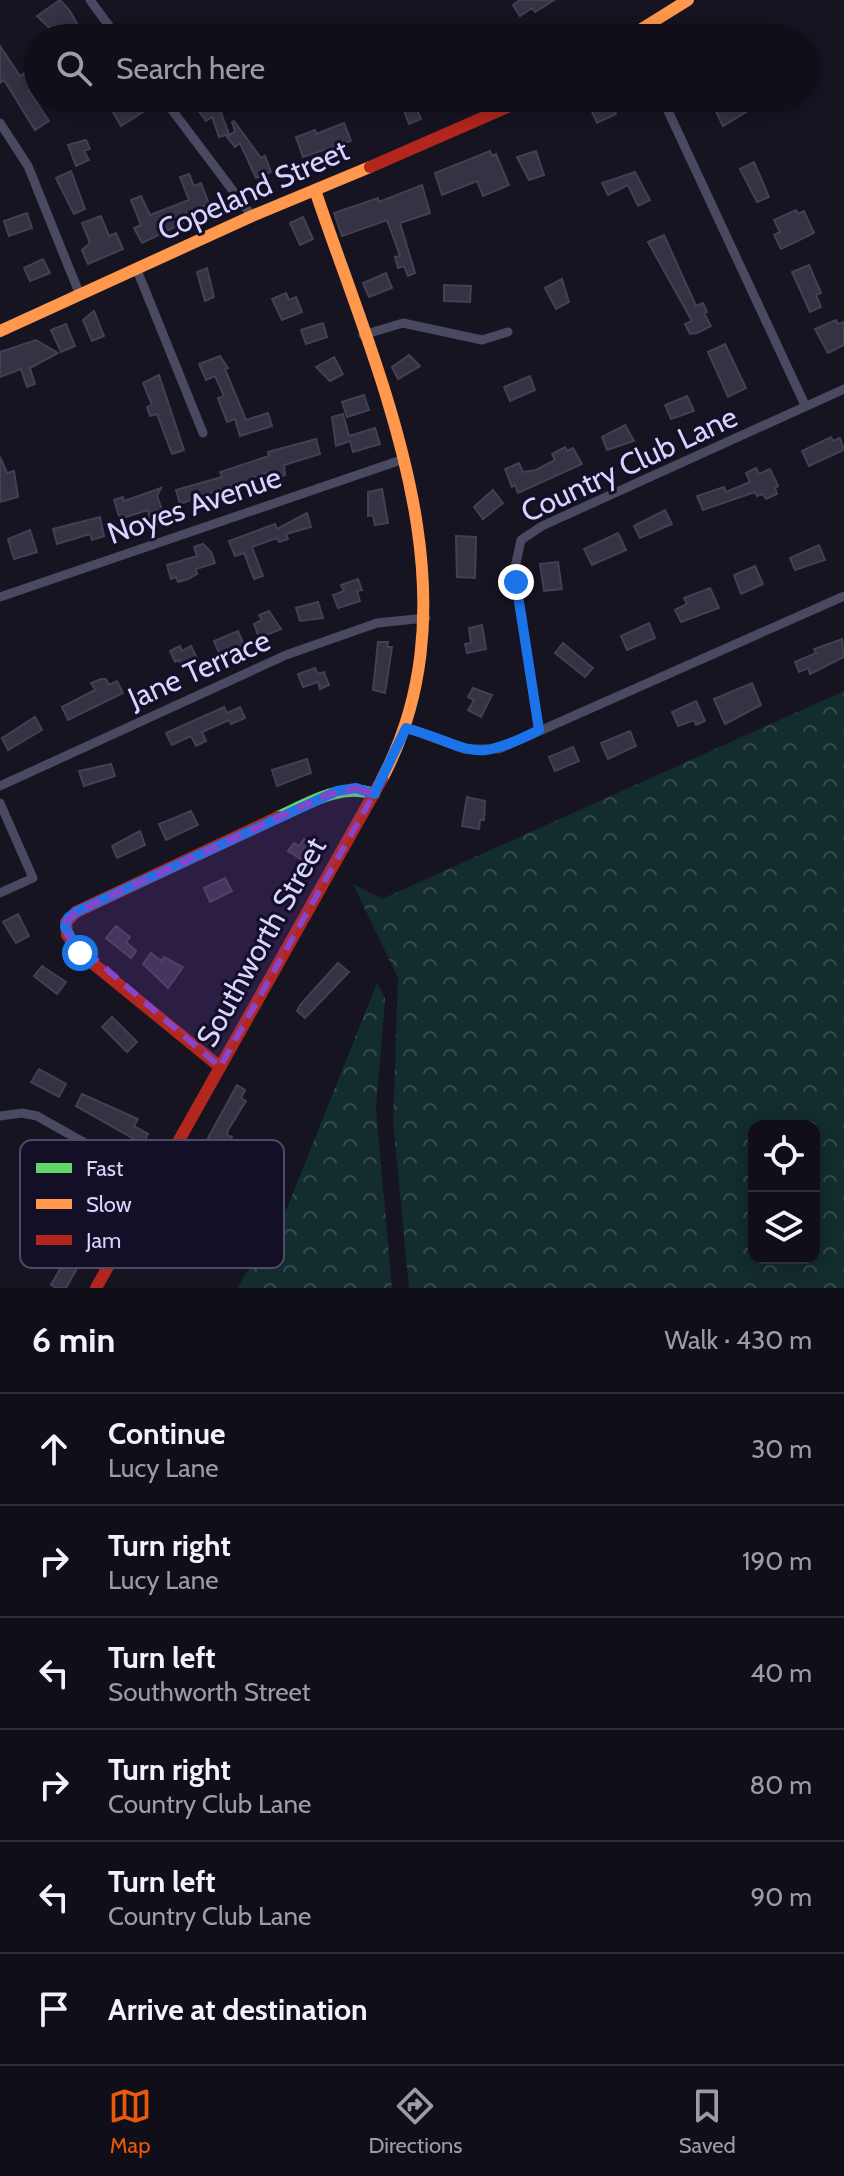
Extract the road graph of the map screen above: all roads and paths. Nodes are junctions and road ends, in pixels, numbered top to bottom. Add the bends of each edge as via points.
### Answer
1 (90, 0) edge
2 (688, 0) edge
3 (108, 24) edge
4 (651, 24) edge
5 (174, 112) edge
6 (503, 112) edge
7 (669, 112) edge
8 (0, 123) edge
9 (315, 190) junction
10 (252, 216) junction
11 (137, 270) junction
12 (80, 295) junction
13 (0, 331) edge
14 (508, 332) dead end
15 (363, 335) junction
16 (844, 389) edge
17 (805, 405) junction
18 (203, 433) dead end
19 (404, 459) junction
20 (844, 596) edge
21 (0, 597) edge
22 (426, 618) junction
23 (406, 728) junction
24 (539, 730) junction
25 (0, 786) edge
26 (374, 794) junction
27 (0, 803) edge
28 (0, 893) edge
29 (220, 1067) junction
30 (0, 1116) edge
31 (80, 1140) edge
32 (180, 1140) edge
33 (107, 1268) edge
34 (96, 1288) edge

1 - 3 street
2 - 4 street
5 - 10 street
6 - 9 street, Copeland Street
7 - 17 street
8 - 12 street via 28,166
9 - 10 street, Copeland Street
9 - 15 street, Southworth Street
10 - 11 street, Copeland Street
11 - 12 street, Copeland Street
11 - 18 street
12 - 13 street, Copeland Street
14 - 15 street via 482,340 403,323
15 - 19 street, Southworth Street
16 - 17 street, Country Club Lane
17 - 24 street, Country Club Lane via 521,540 514,572
19 - 21 street, Noyes Avenue
19 - 22 street, Southworth Street via 423,553
20 - 24 street
22 - 23 street, Southworth Street
22 - 25 street, Jane Terrace via 377,623 286,655
23 - 24 street via 482,752 507,747
23 - 26 street, Southworth Street
26 - 29 street, Southworth Street
26 - 29 street via 356,788 326,795 76,912 66,922 67,935 80,953
27 - 28 street via 33,878
29 - 32 street, Southworth Street
30 - 31 street via 37,1116
33 - 34 street, Southworth Street

